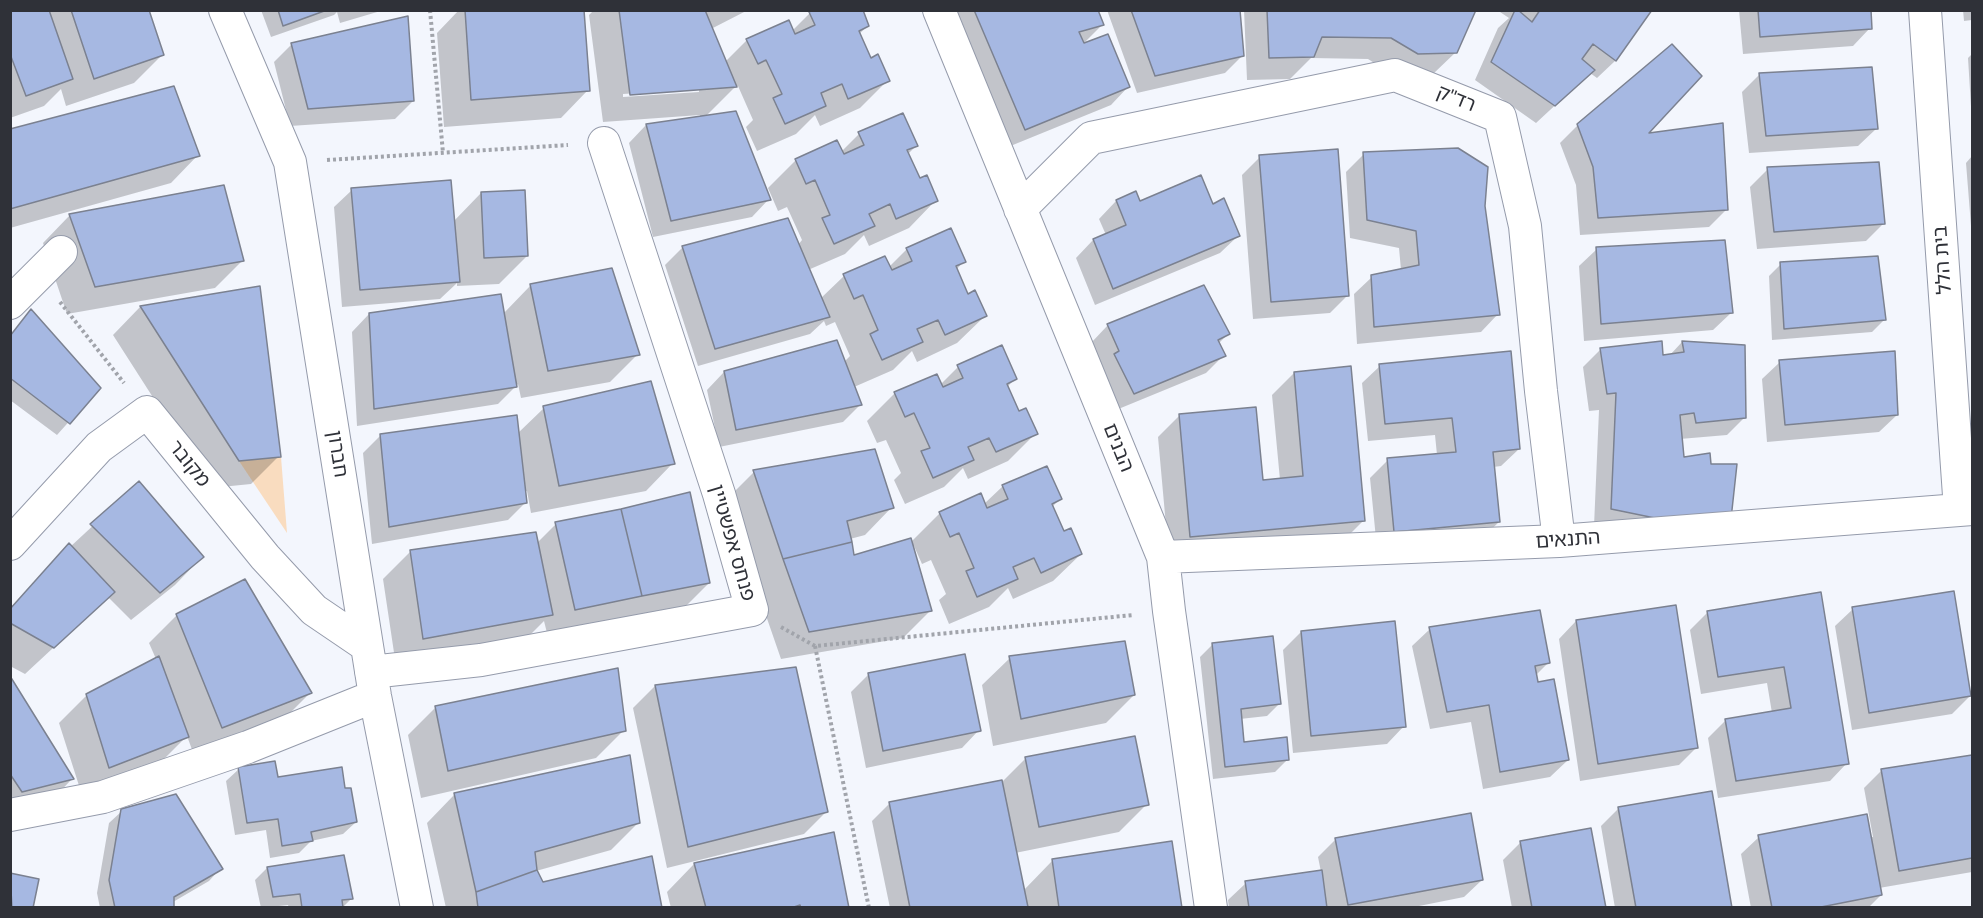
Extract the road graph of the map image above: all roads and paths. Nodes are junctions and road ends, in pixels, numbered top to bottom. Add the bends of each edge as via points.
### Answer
1 (225, 10) edge
2 (430, 10) edge
3 (939, 10) edge
4 (1925, 10) edge
5 (604, 143) joint
6 (443, 153) junction
7 (290, 162) junction
8 (1020, 209) junction
9 (62, 252) dead end
10 (39, 275) junction
11 (10, 303) edge
12 (147, 412) junction
13 (1966, 510) edge
14 (1559, 541) junction
15 (10, 544) edge
16 (1163, 557) junction
17 (1169, 611) junction
18 (371, 671) junction
19 (10, 815) edge
20 (417, 908) edge
21 (869, 908) edge
22 (1211, 908) edge

1 - 7 street, חברון
2 - 6 path
3 - 8 street, הבנים
4 - 13 street, בית הלל
5 - 6 path
5 - 18 street, פנחס אפשטיין via 719,494 752,610 481,660
6 - 7 path
7 - 18 street, חברון
8 - 14 street, רד"ק via 1091,138 1395,75 1500,117 1526,226
8 - 16 street, הבנים
9 - 10 street
10 - 11 street
10 - 12 path
12 - 15 street via 99,447
12 - 18 street, מקובר via 265,557
13 - 14 street, התנאים
14 - 16 street, התנאים
16 - 17 street, הבנים
17 - 21 path via 815,646
17 - 22 street, הבנים
18 - 19 street via 248,747 103,797
18 - 20 street, חברון

